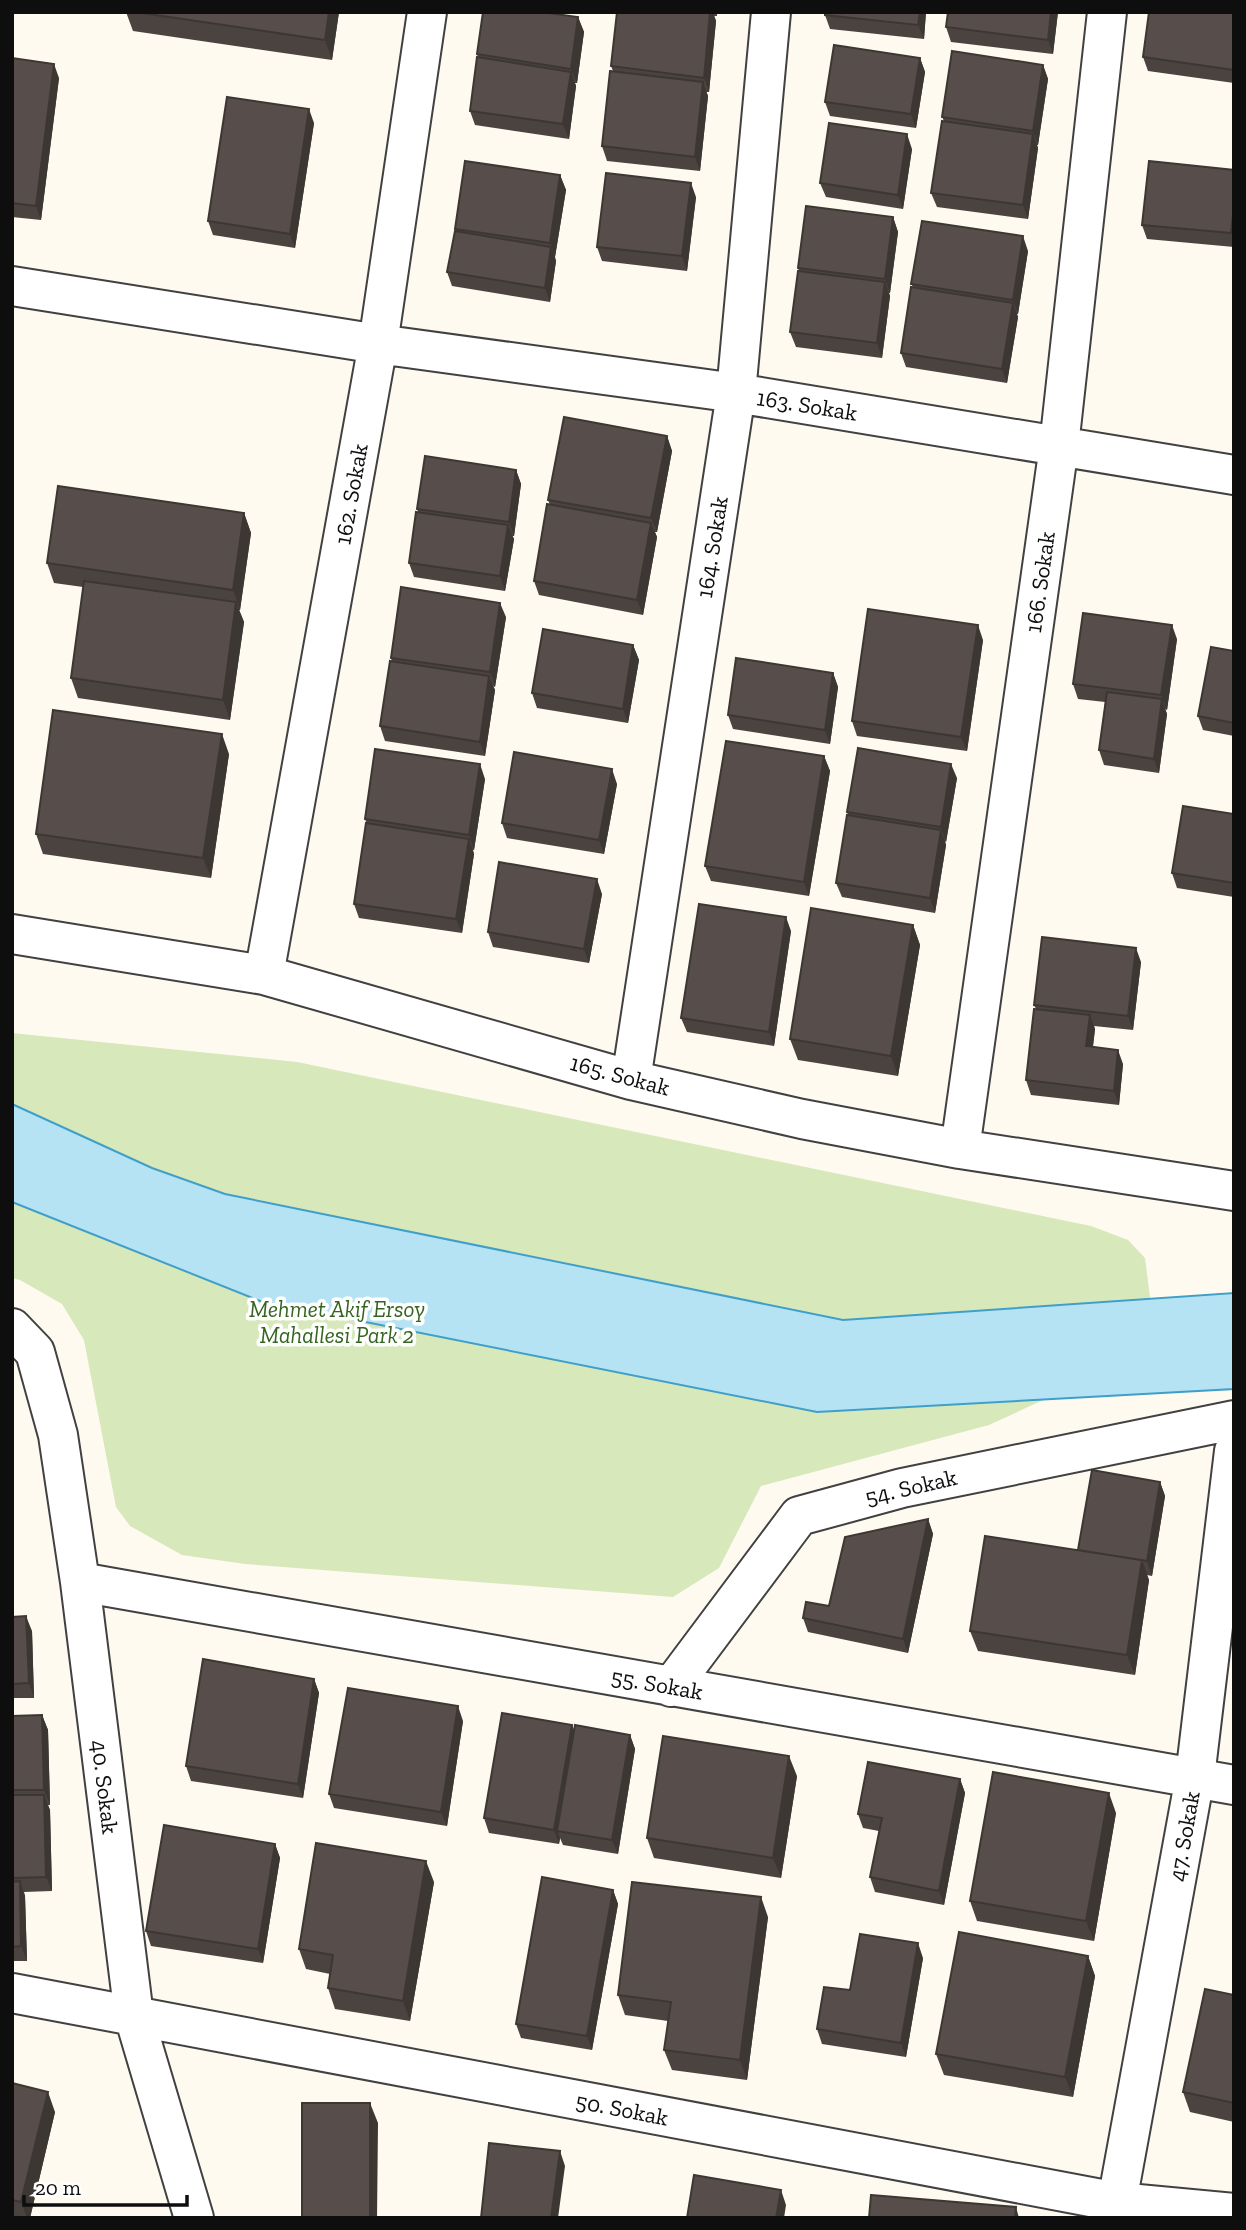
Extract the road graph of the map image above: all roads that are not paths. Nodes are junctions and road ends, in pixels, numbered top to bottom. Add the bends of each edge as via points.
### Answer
1 (428, 12) edge
2 (771, 12) edge
3 (1107, 12) edge
4 (12, 286) edge
5 (378, 344) junction
6 (736, 393) junction
7 (1059, 446) junction
8 (1234, 475) edge
9 (12, 934) edge
10 (264, 975) junction
11 (631, 1080) junction
12 (960, 1149) junction
13 (1234, 1191) edge
14 (24, 1340) edge
15 (1234, 1420) edge
16 (1234, 1451) edge
17 (80, 1582) junction
18 (671, 1687) junction
19 (1195, 1777) junction
20 (1234, 1785) edge
21 (12, 1993) edge
22 (134, 2016) junction
23 (1118, 2210) edge
24 (1234, 2213) edge
25 (194, 2218) edge

1 - 5 street, 162. Sokak
2 - 6 street, 164. Sokak
3 - 7 street, 166. Sokak
4 - 5 street, 163. Sokak
5 - 6 street, 163. Sokak
5 - 10 street, 162. Sokak
6 - 7 street, 163. Sokak
6 - 11 street, 164. Sokak
7 - 8 street, 163. Sokak
7 - 12 street, 166. Sokak
9 - 10 street, 165. Sokak
10 - 11 street, 165. Sokak
11 - 12 street, 165. Sokak
12 - 13 street, 165. Sokak
14 - 17 street, 40. Sokak via 58,1435
15 - 18 street, 54. Sokak via 902,1488 799,1516
16 - 19 street, 47. Sokak
17 - 18 street, 55. Sokak
17 - 22 street, 40. Sokak
18 - 19 street, 55. Sokak
19 - 20 street, 55. Sokak
19 - 23 street, 47. Sokak
21 - 22 street, 50. Sokak
22 - 23 street, 50. Sokak
22 - 25 street, 40. Sokak
23 - 24 street, 50. Sokak

